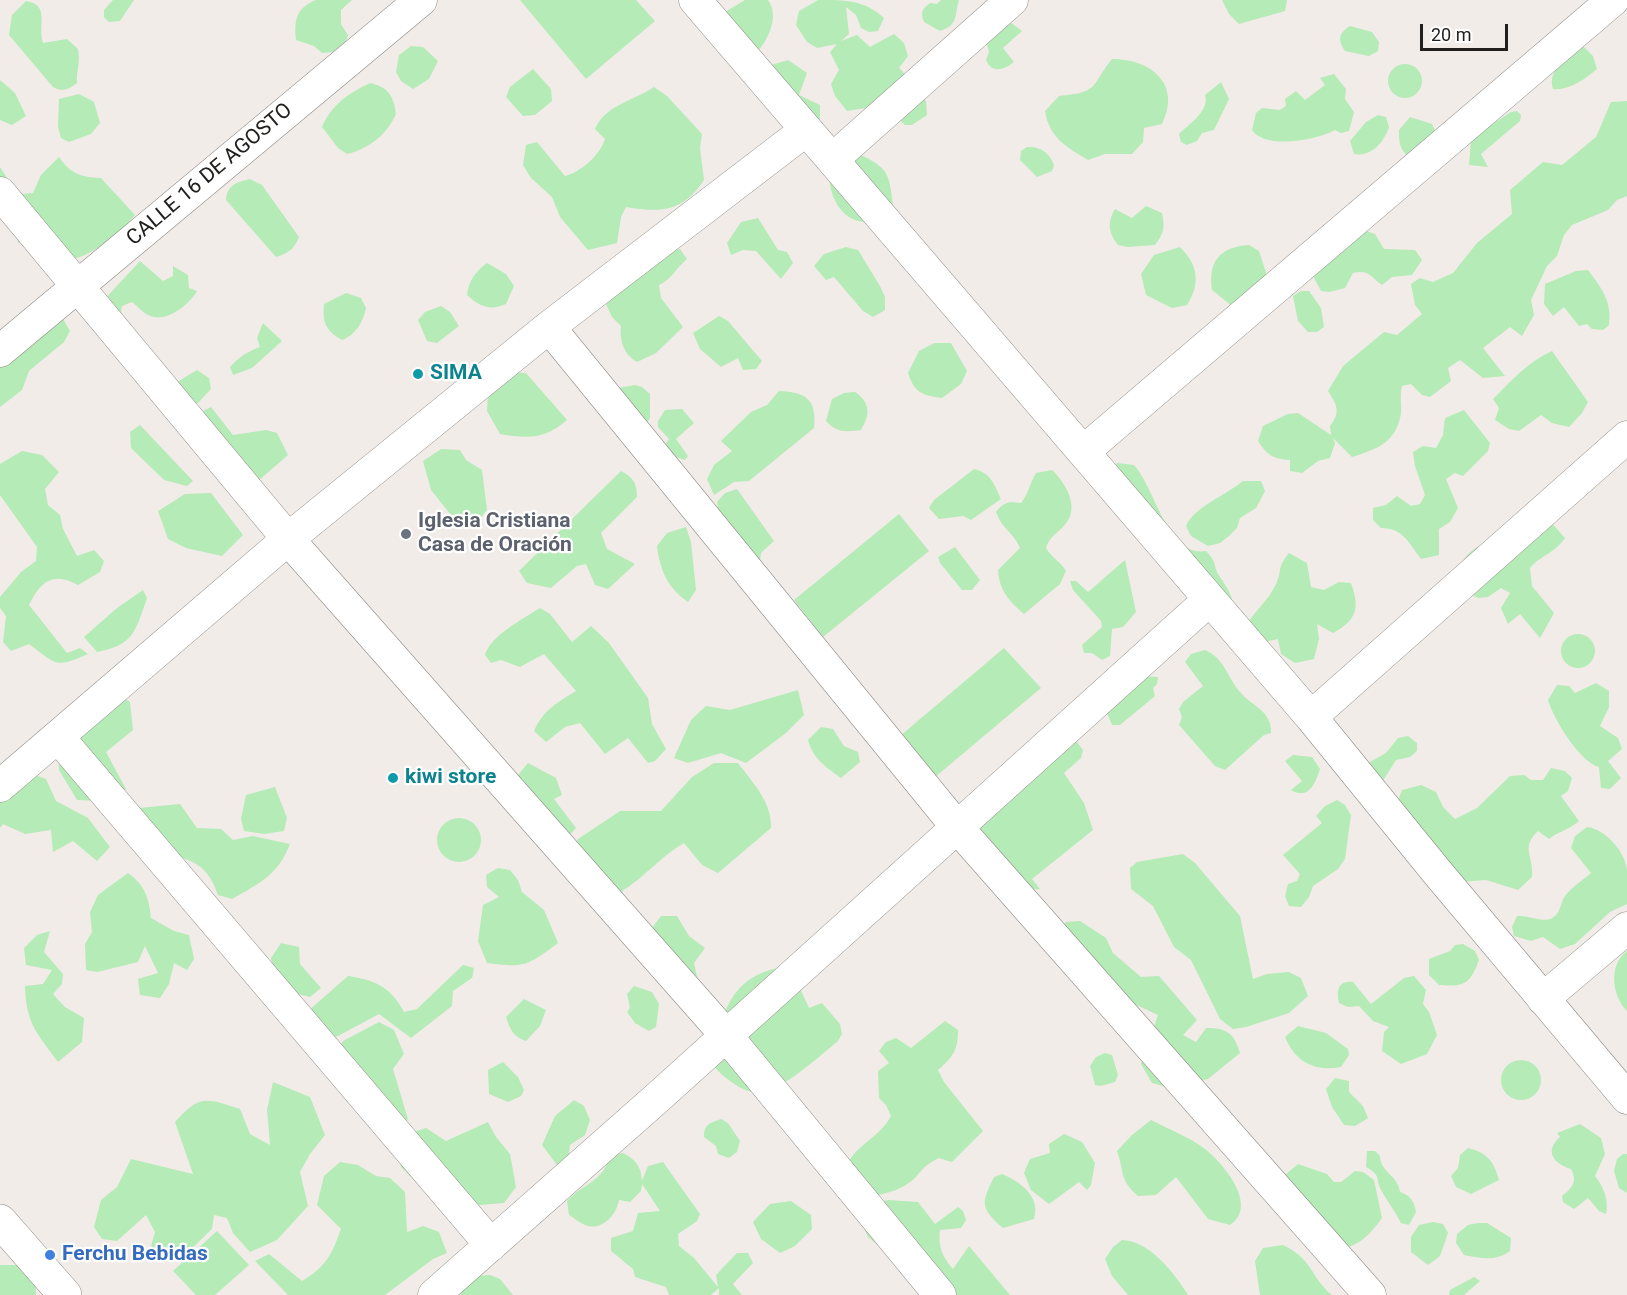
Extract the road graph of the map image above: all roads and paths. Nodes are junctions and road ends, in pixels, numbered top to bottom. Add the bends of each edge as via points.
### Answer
1 (421, 0) edge
2 (695, 0) edge
3 (1012, 0) edge
4 (1613, 0) edge
5 (806, 130) junction
6 (833, 159) junction
7 (0, 194) edge
8 (75, 286) junction
9 (549, 327) junction
10 (0, 351) edge
11 (1627, 437) edge
12 (1084, 451) junction
13 (288, 539) junction
14 (1209, 600) junction
15 (1311, 717) junction
16 (58, 737) junction
17 (0, 786) edge
18 (957, 826) junction
19 (1627, 928) edge
20 (1543, 999) junction
21 (725, 1034) junction
22 (1627, 1098) edge
23 (0, 1221) edge
24 (491, 1245) junction
25 (64, 1295) edge
26 (434, 1295) edge
27 (940, 1295) edge
28 (1370, 1295) edge

1 - 8 street, CALLE 16 DE AGOSTO
2 - 5 street
3 - 6 street
4 - 12 street
5 - 6 street
5 - 9 street
6 - 12 street
7 - 8 street
8 - 10 street, CALLE 16 DE AGOSTO
8 - 13 street
9 - 13 street
9 - 18 street
11 - 15 street
12 - 14 street
13 - 16 street
13 - 21 street
14 - 15 street
14 - 18 street
15 - 20 street
16 - 17 street
16 - 24 street
18 - 21 street
18 - 28 street
19 - 20 street
20 - 22 street
21 - 24 street
21 - 27 street
23 - 25 street
24 - 26 street

